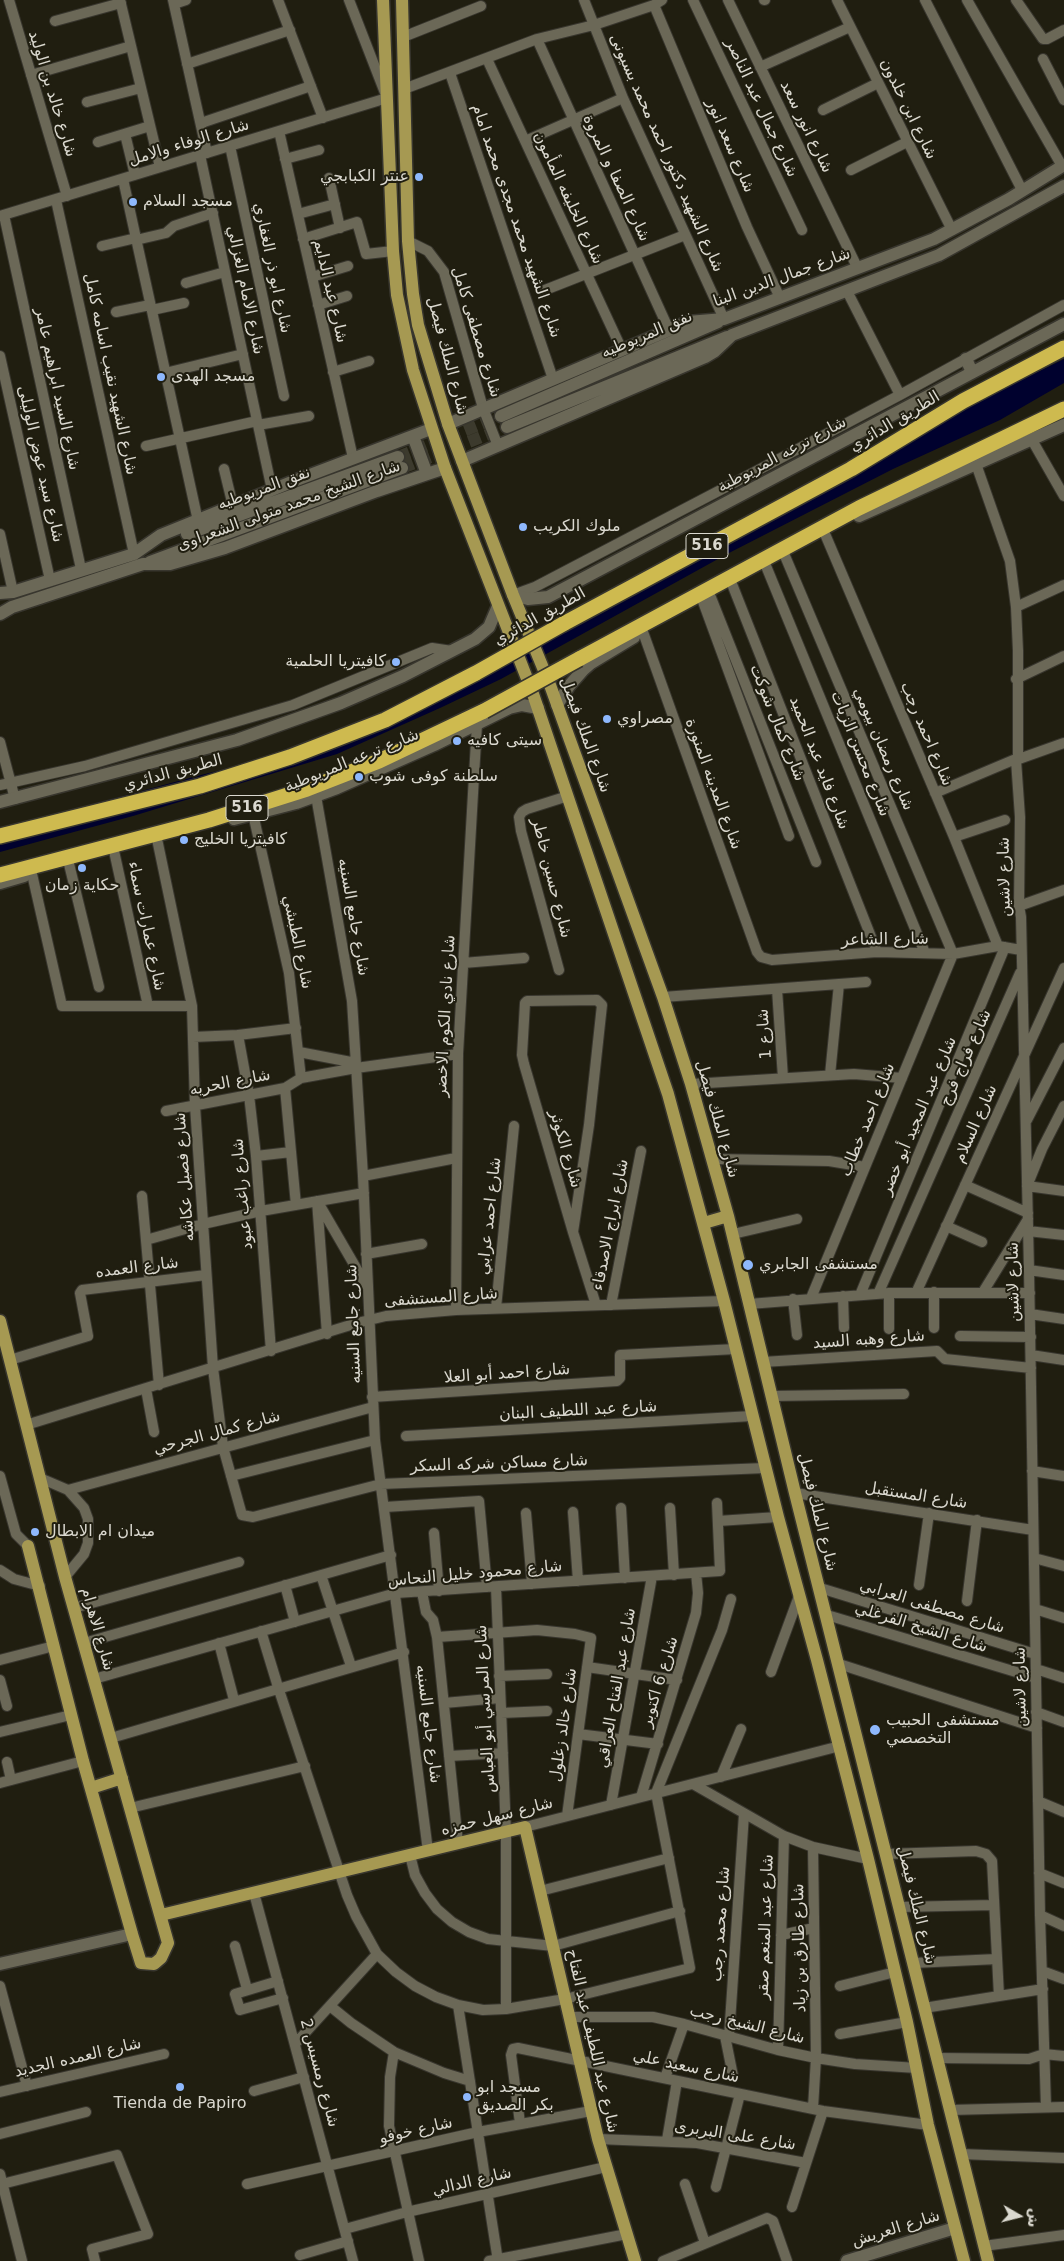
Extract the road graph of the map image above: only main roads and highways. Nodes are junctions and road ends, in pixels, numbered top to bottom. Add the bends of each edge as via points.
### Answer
1 (383, 0) edge
2 (402, 0) edge
3 (1063, 166) edge
4 (1064, 186) edge
5 (724, 319) junction
6 (1064, 324) edge
7 (732, 335) junction
8 (1064, 348) edge
9 (966, 359) road end
10 (972, 372) junction
11 (1064, 409) edge
12 (448, 424) junction
13 (1064, 425) edge
14 (431, 429) junction
15 (413, 436) junction
16 (462, 461) junction
17 (446, 468) junction
18 (427, 474) junction
19 (137, 552) junction
20 (143, 564) junction
21 (5, 593) edge
22 (513, 595) junction
23 (498, 606) junction
24 (4, 610) edge
25 (557, 705) junction
26 (538, 708) junction
27 (0, 802) edge
28 (0, 836) edge
29 (0, 875) edge
30 (0, 883) edge
31 (728, 1216) junction
32 (704, 1223) junction
33 (0, 1321) edge
34 (28, 1546) road end
35 (849, 1704) junction
36 (830, 1709) junction
37 (122, 1778) junction
38 (90, 1788) junction
39 (524, 1827) joint
40 (161, 1916) junction
41 (132, 1934) junction
42 (0, 1964) edge
43 (955, 2228) junction
44 (635, 2261) edge
45 (847, 2261) edge
46 (964, 2261) edge
47 (988, 2261) edge

1 - 14 main road, شارع الملك فيصل via 397,295 404,335
2 - 12 main road, شارع الملك فيصل via 408,241 413,294 418,325
3 - 5 main road, شارع جمال الدين البنا via 934,239
4 - 7 main road via 939,255
5 - 7 main road, نفق المريوطيه via 504,422
5 - 12 main road, شارع جمال الدين البنا via 697,320 670,330
6 - 10 main road, شارع ترعه المريوطية
7 - 16 main road via 705,358
8 - 28 highway, الطريق الدائري / 516, bridge via 963,401 851,469 646,578 446,690 392,716 322,746 200,786
9 - 10 main road
10 - 22 main road, شارع ترعه المريوطية via 548,597 528,599
11 - 29 highway, 516, bridge via 859,508 484,711 397,753 307,789 209,820
12 - 16 main road, شارع الملك فيصل
13 - 25 main road via 866,512 642,632 591,662 575,678
14 - 15 main road, شارع الشيخ محمد متولى الشعراوى
14 - 17 main road, شارع الملك فيصل
15 - 18 main road
15 - 19 main road, شارع الشيخ محمد متولى الشعراوى via 158,537
16 - 22 main road, شارع الملك فيصل
17 - 18 main road, شارع الشيخ محمد متولى الشعراوى
17 - 23 main road, شارع الملك فيصل
18 - 20 main road, شارع الشيخ محمد متولى الشعراوى via 215,551 170,564
19 - 20 main road, نفق المريوطيه via 400,463
19 - 21 main road, شارع الشيخ محمد متولى الشعراوى
20 - 24 main road, شارع الشيخ محمد متولى الشعراوى
22 - 25 main road, شارع الملك فيصل, bridge
23 - 26 main road, شارع الملك فيصل, bridge
23 - 27 main road via 485,632 372,690 269,730
25 - 31 main road, شارع الملك فيصل via 663,998
26 - 30 main road, شارع ترعه المريوطية via 515,706 316,796
26 - 32 main road, شارع الملك فيصل via 655,1052
31 - 32 main road
31 - 35 main road, شارع الملك فيصل
32 - 36 main road, شارع الملك فيصل
33 - 37 main road, شارع الاهرام via 65,1577
34 - 38 main road
35 - 36 main road
35 - 47 main road, شارع الملك فيصل
36 - 43 main road, شارع الملك فيصل
37 - 38 main road
37 - 40 main road, شارع الاهرام
38 - 41 main road
39 - 40 main road, شارع سهل حمزه
39 - 44 main road, شارع عبد اللطيف عبد الفتاح via 598,2139
40 - 41 main road, شارع الاهرام via 168,1943 158,1962 150,1965 141,1963
41 - 42 main road
43 - 45 main road, شارع العريش
43 - 46 main road, شارع الملك فيصل

